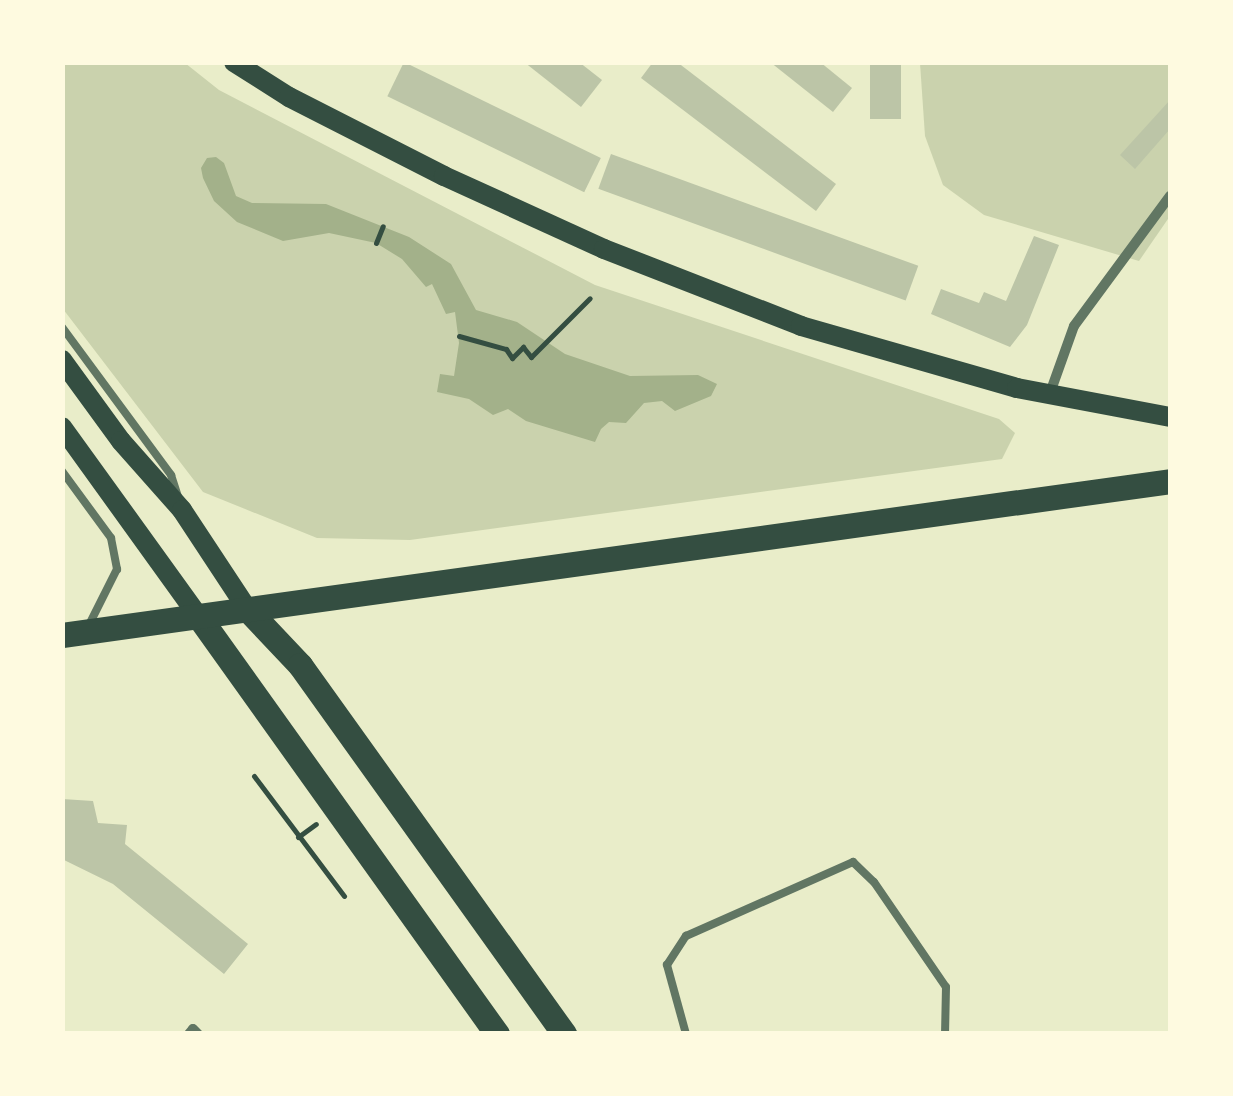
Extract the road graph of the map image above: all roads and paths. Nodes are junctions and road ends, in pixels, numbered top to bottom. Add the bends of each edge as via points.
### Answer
1 (234, 62) edge
2 (1170, 196) edge
3 (384, 226) dead end
4 (376, 243) dead end
5 (590, 298) dead end
6 (62, 328) edge
7 (458, 336) dead end
8 (62, 360) edge
9 (1050, 394) junction
10 (1170, 417) edge
11 (62, 428) edge
12 (62, 471) edge
13 (1170, 481) edge
14 (182, 510) junction
15 (248, 610) junction
16 (199, 617) junction
17 (74, 633) edge
18 (254, 776) dead end
19 (344, 896) dead end
20 (189, 1034) edge
21 (198, 1034) edge
22 (497, 1034) edge
23 (564, 1034) edge
24 (686, 1034) edge
25 (945, 1034) edge

1 - 9 main road via 444,176 604,249 801,326
2 - 9 street via 1074,326
3 - 4 path
5 - 7 path via 531,357 523,347 512,358 506,349
6 - 14 lane via 171,475
8 - 14 main road
9 - 10 main road
11 - 16 main road
12 - 17 lane via 111,538 118,569
13 - 15 main road
14 - 15 main road
15 - 16 main road
15 - 23 main road via 300,665
16 - 17 main road
16 - 22 main road
18 - 19 path
20 - 21 street
24 - 25 lane via 667,966 686,936 853,862 946,987

